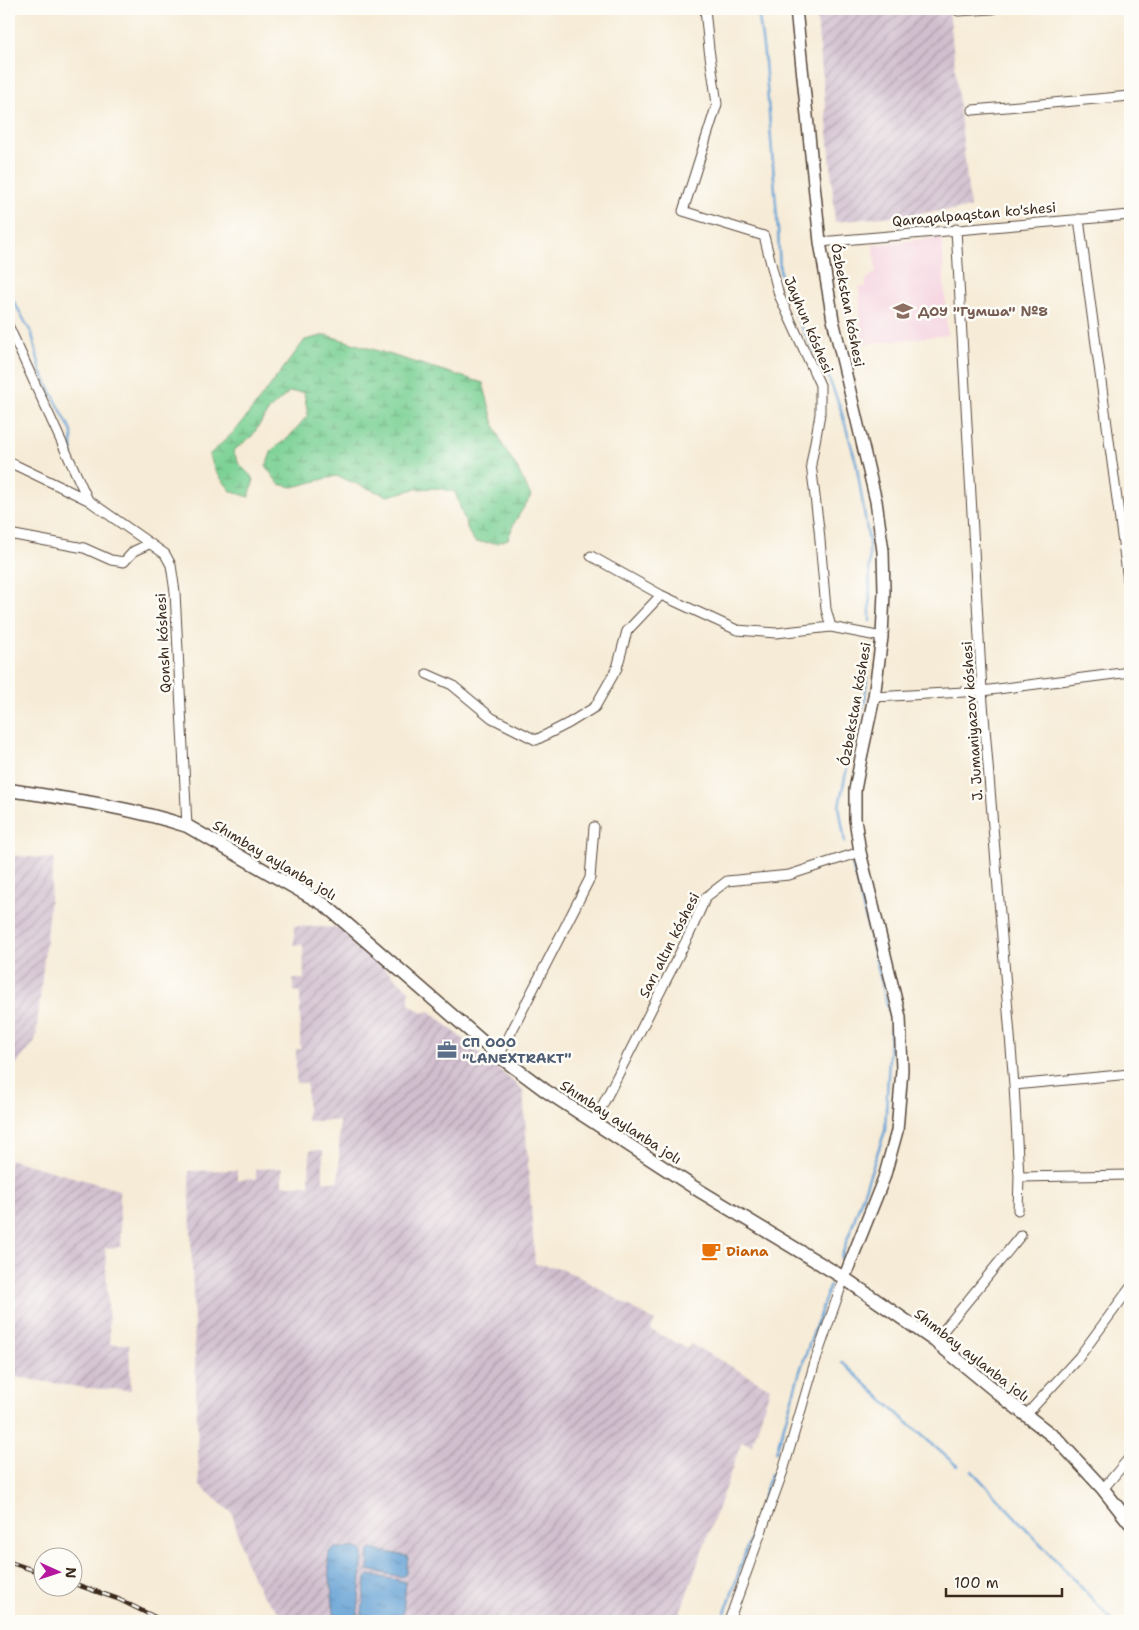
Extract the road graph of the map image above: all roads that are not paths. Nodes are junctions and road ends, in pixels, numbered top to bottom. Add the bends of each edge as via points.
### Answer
1 (705, 9) edge
2 (796, 9) edge
3 (993, 9) edge
4 (958, 11) dead end
5 (1130, 96) edge
6 (973, 110) dead end
7 (1130, 215) edge
8 (1079, 219) junction
9 (956, 229) junction
10 (820, 242) junction
11 (9, 327) edge
12 (9, 462) edge
13 (88, 500) junction
14 (9, 534) edge
15 (150, 544) junction
16 (590, 556) dead end
17 (661, 594) junction
18 (1130, 595) edge
19 (831, 627) junction
20 (882, 637) junction
21 (1130, 672) edge
22 (427, 674) dead end
23 (982, 691) junction
24 (874, 697) junction
25 (9, 790) edge
26 (187, 826) junction
27 (594, 827) dead end
28 (860, 852) junction
29 (499, 1056) junction
30 (1130, 1074) edge
31 (1014, 1085) junction
32 (594, 1122) junction
33 (1130, 1175) edge
34 (1019, 1178) junction
35 (1018, 1210) dead end
36 (1022, 1236) dead end
37 (844, 1278) junction
38 (1130, 1288) edge
39 (935, 1341) junction
40 (1026, 1415) junction
41 (1130, 1457) edge
42 (1103, 1488) junction
43 (1130, 1523) edge
44 (729, 1621) edge

1 - 19 street, Jayhun kóshesi via 717,104 683,211 764,236 778,295 820,385 820,414 811,464 826,609
2 - 10 street, Ózbekstan kóshesi
3 - 4 street
5 - 6 street
7 - 8 street, Qaraqalpaqstan ko'shesi
8 - 9 street, Qaraqalpaqstan ko'shesi
8 - 18 street
9 - 10 street, Qaraqalpaqstan ko'shesi
9 - 23 street, J. Jumaniyazov kóshesi
10 - 20 street, Ózbekstan kóshesi via 833,320 876,501 883,551
11 - 13 street
12 - 13 street, Qonshı kóshesi
13 - 15 street, Qonshı kóshesi
14 - 15 street via 84,548 124,562 134,551
15 - 26 street, Qonshı kóshesi via 165,554 175,592
16 - 17 street
17 - 19 street via 737,630 776,633
17 - 22 street via 627,632 617,668 595,706 536,740 492,718 452,686
19 - 20 street
20 - 24 street, Ózbekstan kóshesi
21 - 23 street
23 - 24 street
23 - 31 street, J. Jumaniyazov kóshesi
24 - 28 street, Ózbekstan kóshesi via 855,790
25 - 26 main road, Shımbay aylanba jolı via 77,800
26 - 29 main road, Shımbay aylanba jolı via 325,905
27 - 29 street via 590,878
28 - 32 street, Sarı altın kóshesi via 788,874 727,881 706,897
28 - 37 street, Ózbekstan kóshesi via 900,1017 902,1070 896,1131 884,1178
29 - 32 main road, Shımbay aylanba jolı
30 - 31 street
31 - 34 street, J. Jumaniyazov kóshesi
32 - 37 main road, Shımbay aylanba jolı via 695,1188
33 - 34 street
34 - 35 street, J. Jumaniyazov kóshesi
36 - 39 street
37 - 39 main road, Shımbay aylanba jolı
37 - 44 street via 814,1362 783,1471
38 - 40 street via 1079,1357
39 - 40 main road, Shımbay aylanba jolı
40 - 42 main road, Shımbay aylanba jolı via 1058,1440
41 - 42 street
42 - 43 main road, Shımbay aylanba jolı

